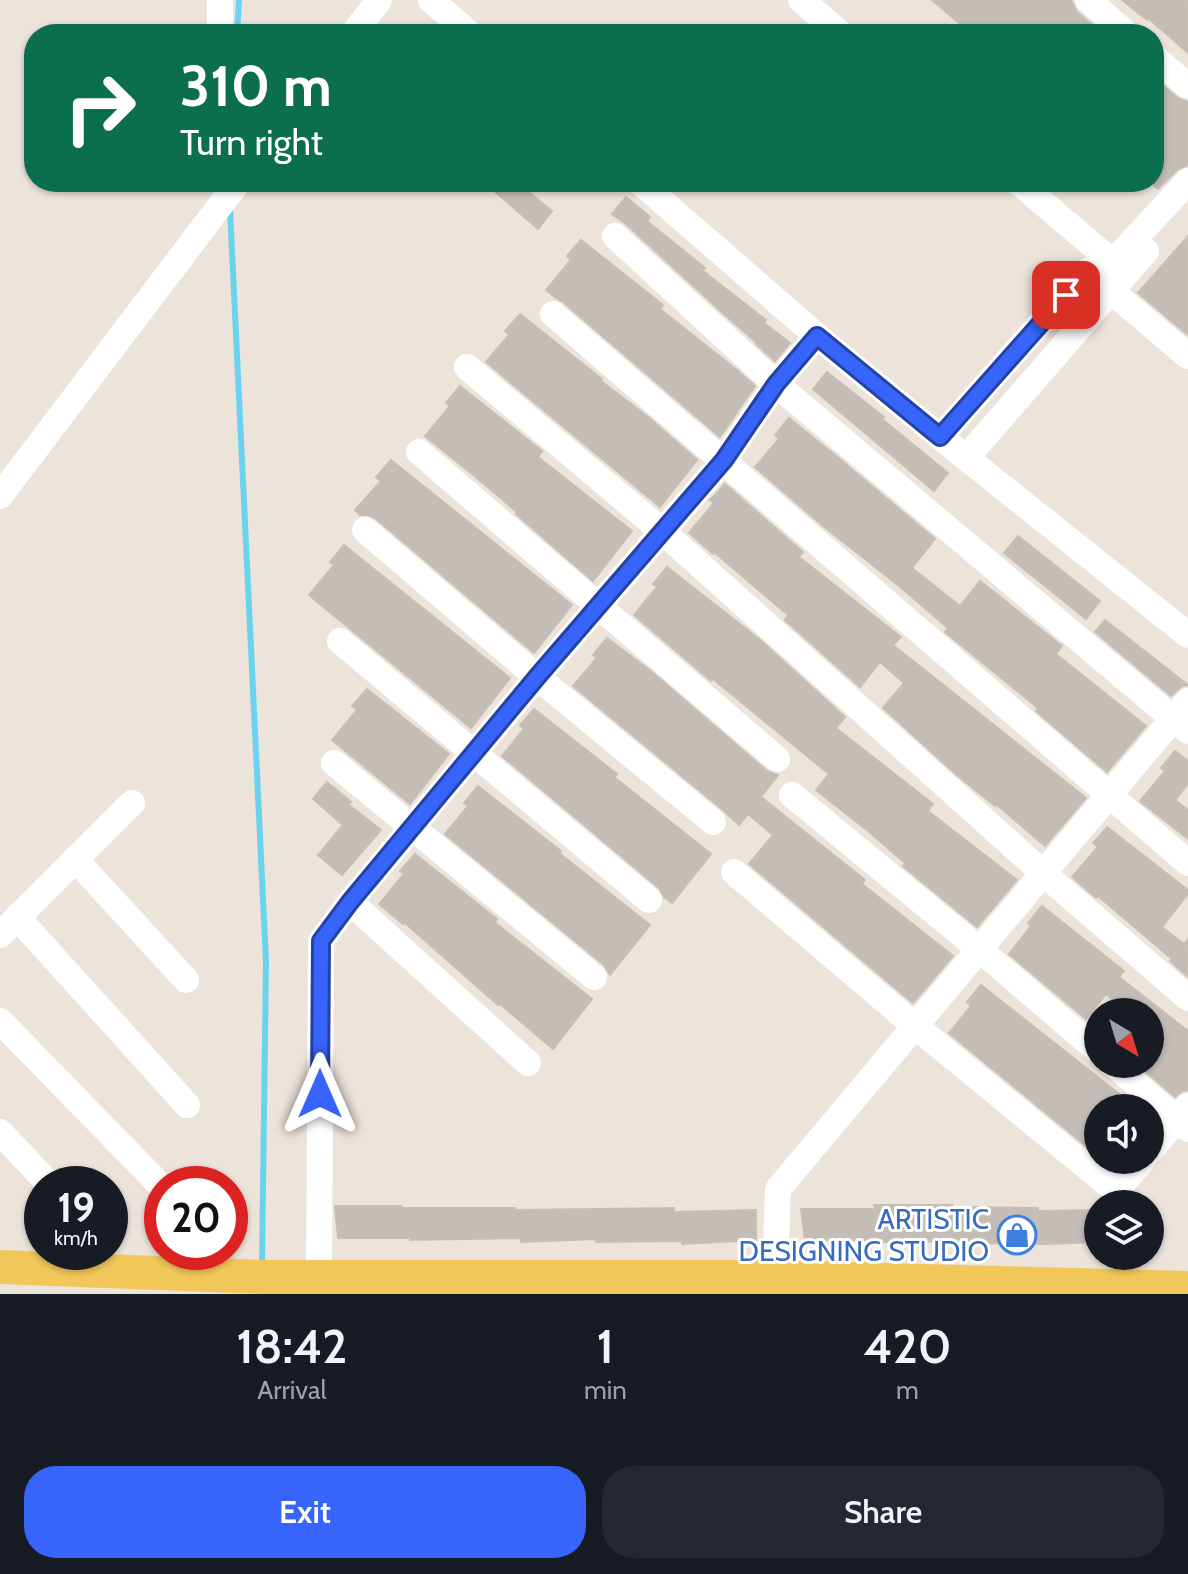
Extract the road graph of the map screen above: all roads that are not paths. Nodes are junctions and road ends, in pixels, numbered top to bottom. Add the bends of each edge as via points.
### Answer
1 (220, 0) edge
2 (351, 0) edge
3 (379, 0) edge
4 (431, 0) edge
5 (801, 0) edge
6 (1088, 0) edge
7 (220, 24) edge
8 (352, 24) edge
9 (360, 24) edge
10 (459, 24) edge
11 (829, 24) edge
12 (1116, 24) edge
13 (1164, 66) edge
14 (1188, 86) edge
15 (1188, 181) edge
16 (227, 192) edge
17 (651, 192) edge
18 (1029, 192) edge
19 (1188, 203) edge
20 (615, 236) dead end
21 (1117, 276) junction
22 (553, 314) dead end
23 (817, 336) junction
24 (1188, 356) edge
25 (467, 367) dead end
26 (776, 384) junction
27 (940, 437) junction
28 (419, 452) dead end
29 (966, 458) junction
30 (724, 460) junction
31 (0, 496) edge
32 (365, 530) dead end
33 (662, 531) junction
34 (599, 605) junction
35 (1188, 635) edge
36 (340, 641) dead end
37 (537, 677) junction
38 (1183, 717) edge
39 (474, 753) junction
40 (777, 759) dead end
41 (334, 763) dead end
42 (792, 795) dead end
43 (1109, 795) junction
44 (132, 803) dead end
45 (713, 822) dead end
46 (411, 828) junction
47 (75, 859) junction
48 (1188, 863) edge
49 (734, 872) dead end
50 (1043, 873) junction
51 (649, 900) dead end
52 (350, 902) junction
53 (9, 926) edge
54 (979, 949) junction
55 (594, 977) dead end
56 (186, 980) dead end
57 (1188, 998) edge
58 (0, 1021) edge
59 (915, 1026) junction
60 (1084, 1039) edge
61 (528, 1063) dead end
62 (1131, 1078) edge
63 (187, 1105) dead end
64 (1184, 1118) edge
65 (0, 1132) edge
66 (1164, 1137) edge
67 (1084, 1165) edge
68 (32, 1166) edge
69 (144, 1169) edge
70 (1095, 1174) edge
71 (1131, 1174) edge
72 (0, 1267) edge
73 (319, 1278) junction
74 (756, 1283) edge
75 (252, 1285) edge
76 (1173, 1290) edge

1 - 7 street
2 - 8 street
3 - 9 street
4 - 10 street
5 - 11 street
6 - 12 street
13 - 14 street
15 - 21 street
16 - 31 street
17 - 23 street
18 - 21 street
19 - 21 street
20 - 26 street
21 - 24 street
21 - 27 street via 1087,271
21 - 29 street
22 - 30 street
23 - 26 street
23 - 27 street
25 - 33 street
26 - 30 street
26 - 38 street
27 - 29 street
28 - 34 street
29 - 35 street
30 - 33 street
30 - 43 street
32 - 37 street
33 - 34 street
33 - 50 street
34 - 37 street
34 - 40 street
36 - 39 street
37 - 39 street
37 - 45 street
38 - 43 street
39 - 46 street
39 - 51 street
41 - 46 street
42 - 54 street
43 - 48 street
43 - 50 street
44 - 47 street
46 - 52 street
46 - 55 street
47 - 53 street
47 - 56 street
49 - 59 street
50 - 54 street
50 - 57 street
52 - 61 street
52 - 73 street via 321,941
53 - 63 street
54 - 59 street
54 - 60 street
58 - 69 street
59 - 67 street
59 - 74 street via 778,1189
62 - 64 street
64 - 66 street
65 - 68 street
70 - 71 street via 1116,1191
72 - 75 main road
73 - 74 main road
73 - 75 main road
74 - 76 main road

